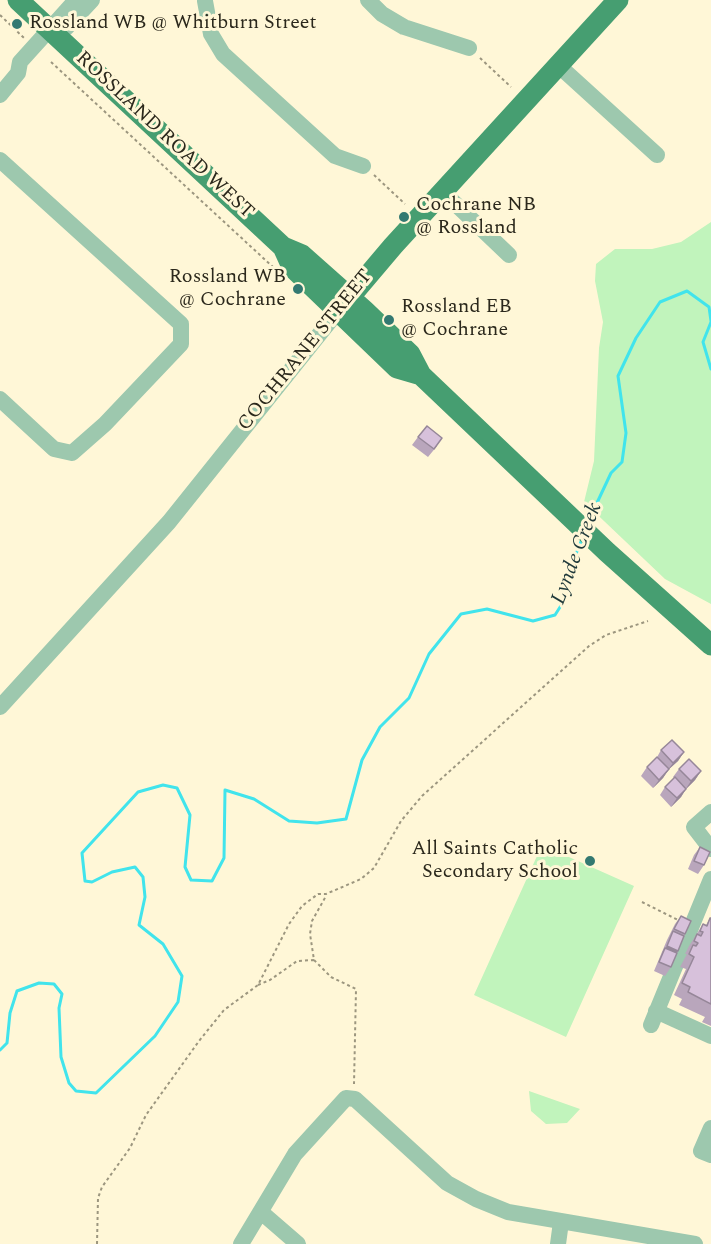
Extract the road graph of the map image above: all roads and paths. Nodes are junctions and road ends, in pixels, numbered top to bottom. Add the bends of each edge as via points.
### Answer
1 (18, 0) edge
2 (76, 0) edge
3 (92, 0) edge
4 (204, 0) edge
5 (213, 0) edge
6 (368, 0) edge
7 (618, 0) edge
8 (0, 15) edge
9 (54, 33) junction
10 (26, 39) dead end
11 (468, 48) joint
12 (51, 62) dead end
13 (558, 65) junction
14 (511, 87) dead end
15 (0, 95) edge
16 (657, 155) dead end
17 (0, 160) edge
18 (363, 166) joint
19 (444, 193) junction
20 (405, 204) dead end
21 (509, 255) dead end
22 (280, 274) dead end
23 (343, 304) junction
24 (0, 399) edge
25 (648, 621) dead end
26 (711, 645) edge
27 (0, 707) edge
28 (711, 812) edge
29 (711, 849) edge
30 (711, 879) edge
31 (326, 894) junction
32 (642, 902) dead end
33 (691, 926) junction
34 (314, 960) junction
35 (258, 985) junction
36 (711, 1036) edge
37 (355, 1099) junction
38 (711, 1128) edge
39 (711, 1155) edge
40 (261, 1212) junction
41 (561, 1222) junction
42 (97, 1244) edge
43 (241, 1244) edge
44 (298, 1244) edge
45 (558, 1244) edge
46 (695, 1244) edge

1 - 9 main road, ROSSLAND ROAD WEST
2 - 9 street
3 - 9 street
4 - 5 street
4 - 18 street via 211,34 223,54 335,156
6 - 11 street via 404,27
7 - 13 main road, COCHRANE STREET
8 - 10 path
9 - 15 street via 29,69 18,73
9 - 23 main road, ROSSLAND ROAD WEST via 283,247 303,255
11 - 14 path
12 - 22 path
13 - 16 street
13 - 19 main road, COCHRANE STREET
17 - 24 street via 181,324 181,344 72,453 54,449
18 - 20 path
19 - 21 street
19 - 23 main road, COCHRANE STREET
23 - 26 main road, ROSSLAND ROAD WEST via 410,354 421,375
23 - 27 street, COCHRANE STREET via 169,522
25 - 31 path via 606,635 589,646 422,796 401,821 374,868 361,879
28 - 29 street via 694,827
30 - 33 street
31 - 34 path via 312,921
31 - 35 path via 318,894 302,906
32 - 33 path
33 - 36 street via 653,1018
34 - 35 path via 297,961
34 - 37 path via 331,977 356,989
35 - 42 path via 224,1010 146,1115 130,1148 102,1187 98,1198
37 - 40 street via 346,1098 295,1154
37 - 41 street via 447,1183 508,1212
38 - 39 street via 700,1151
40 - 43 street
40 - 44 street
41 - 45 street
41 - 46 street

